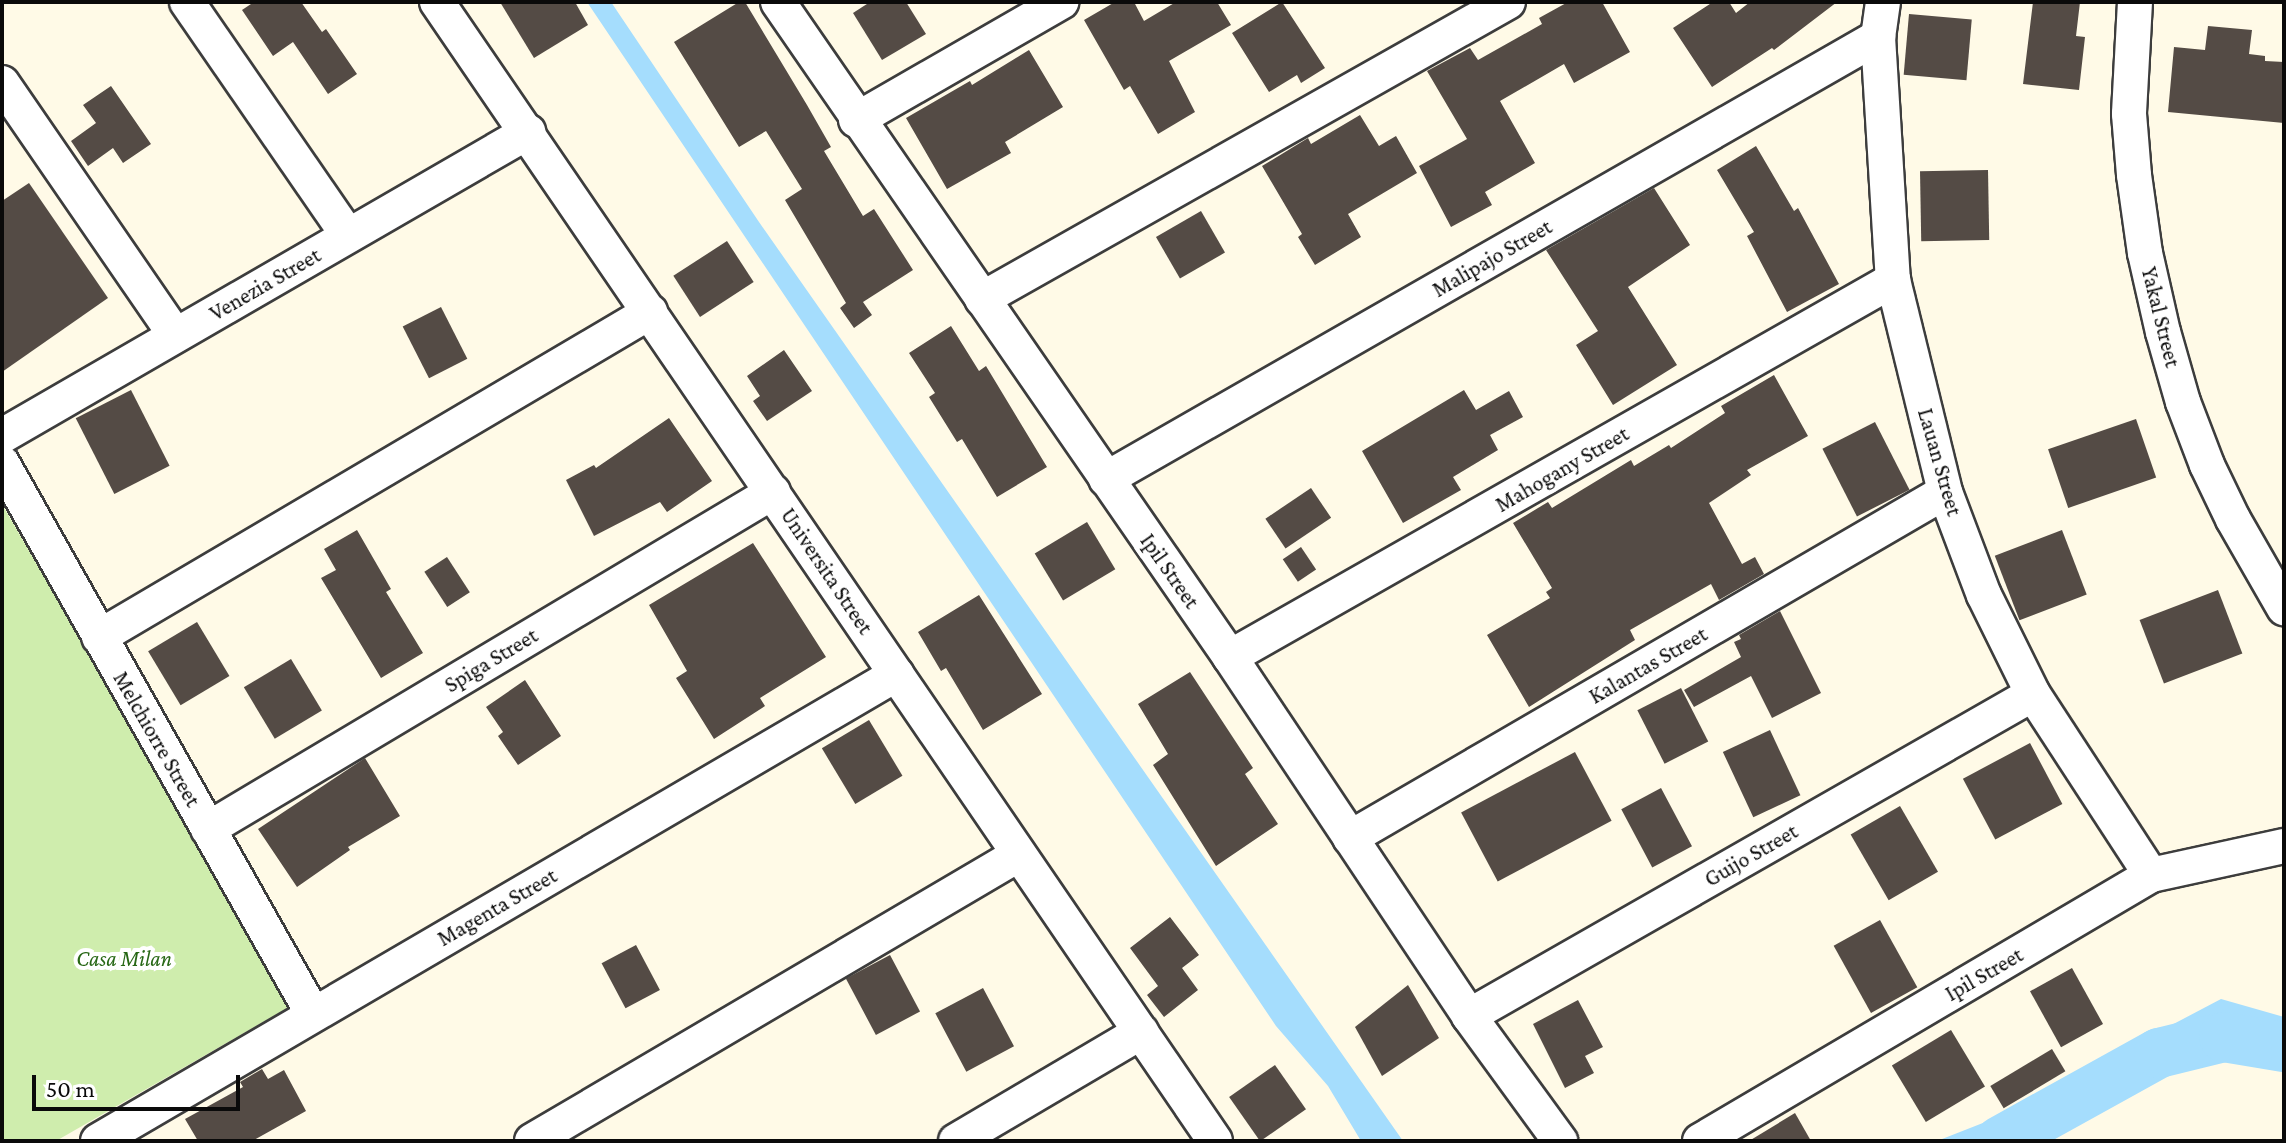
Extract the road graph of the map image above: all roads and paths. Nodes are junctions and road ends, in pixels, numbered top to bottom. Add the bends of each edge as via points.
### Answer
1 (187, 2) edge
2 (437, 2) edge
3 (778, 2) edge
4 (1508, 2) edge
5 (1883, 2) edge
6 (2135, 2) edge
7 (1050, 5) edge
8 (1878, 37) junction
9 (2, 83) edge
10 (856, 120) junction
11 (528, 132) junction
12 (348, 235) junction
13 (1893, 280) junction
14 (982, 299) junction
15 (650, 312) junction
16 (175, 335) junction
17 (2, 436) edge
18 (2, 463) edge
19 (1106, 479) junction
20 (773, 492) junction
21 (1945, 492) junction
22 (2284, 608) edge
23 (99, 637) junction
24 (1230, 657) junction
25 (897, 674) junction
26 (2033, 694) junction
27 (208, 829) junction
28 (1350, 838) junction
29 (2284, 846) edge
30 (1018, 855) junction
31 (2151, 875) junction
32 (313, 1014) junction
33 (1469, 1016) junction
34 (1141, 1032) junction
35 (98, 1141) edge
36 (532, 1141) edge
37 (956, 1141) edge
38 (1215, 1141) edge
39 (1560, 1141) edge
40 (1700, 1141) edge

1 - 12 street
2 - 11 street, Universita Street
3 - 10 street, Ipil Street
4 - 14 street
5 - 8 street, Lauan Street
6 - 22 street, Yakal Street via 2129,114 2134,175 2163,332 2207,465
7 - 10 street
8 - 13 street, Lauan Street
8 - 19 street, Malipajo Street
9 - 16 street
10 - 14 street, Ipil Street
11 - 12 street, Venezia Street
11 - 15 street, Universita Street
12 - 16 street, Venezia Street
13 - 21 street, Lauan Street
13 - 24 street, Mahogany Street
14 - 19 street, Ipil Street
15 - 20 street, Universita Street
15 - 23 street
16 - 17 street, Venezia Street
18 - 23 street, Melchiorre Street
19 - 24 street, Ipil Street
20 - 25 street, Universita Street
20 - 27 street, Spiga Street
21 - 26 street, Lauan Street via 1984,595
21 - 28 street, Kalantas Street
23 - 27 street, Melchiorre Street
24 - 28 street, Ipil Street
25 - 30 street, Universita Street
25 - 32 street, Magenta Street
26 - 31 street, Lauan Street
26 - 33 street, Guijo Street
27 - 32 street, Melchiorre Street
28 - 33 street, Ipil Street
29 - 31 street, Ipil Street
30 - 34 street, Universita Street
30 - 36 street
31 - 40 street, Ipil Street
32 - 35 street, Magenta Street
33 - 39 street, Ipil Street
34 - 37 street
34 - 38 street, Universita Street

